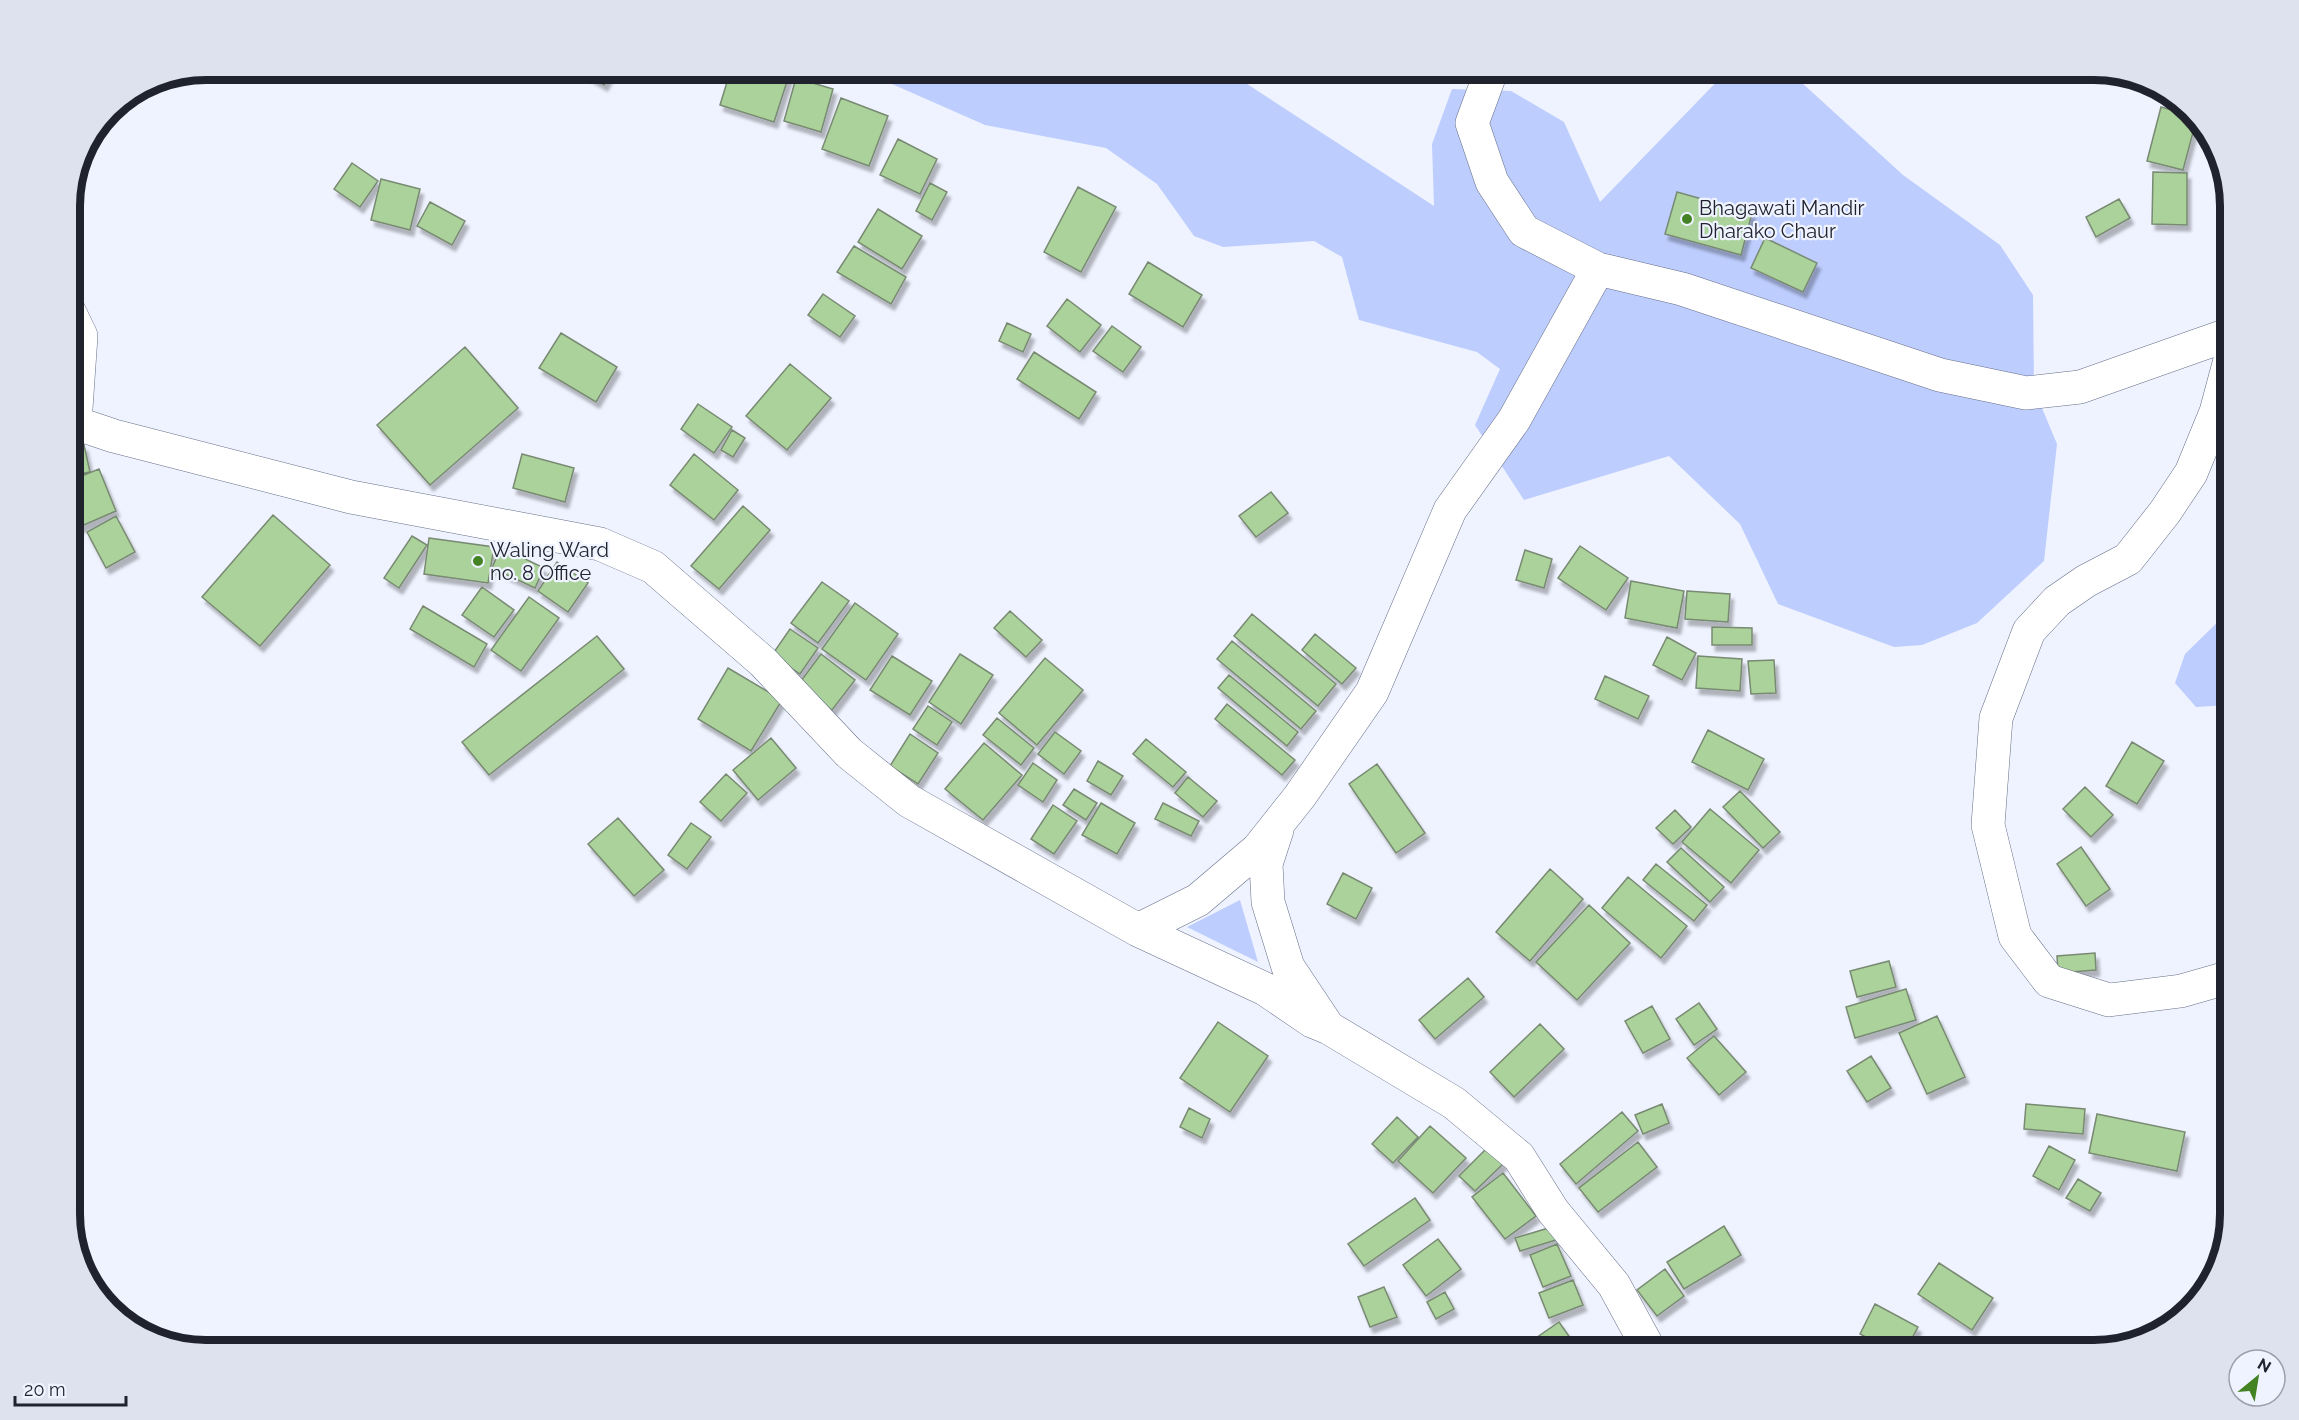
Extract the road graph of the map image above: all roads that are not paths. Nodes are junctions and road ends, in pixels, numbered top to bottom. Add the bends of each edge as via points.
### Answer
1 (1488, 80) edge
2 (1598, 269) junction
3 (2219, 338) edge
4 (2219, 400) edge
5 (80, 425) edge
6 (1280, 819) junction
7 (1138, 930) junction
8 (2220, 980) edge
9 (1329, 1028) junction
10 (1644, 1340) edge

1 - 2 street via 1472,123 1492,182 1524,231
2 - 3 street via 1682,289 1940,375 2026,393 2080,387
2 - 6 street via 1514,420 1450,510 1372,692
4 - 8 street via 2191,473 2128,560 2057,601 2029,631 1996,718 1988,825 2015,936 2049,981 2109,1000 2181,991
5 - 7 street via 351,497 600,544 653,567 763,662 849,753 909,801
6 - 7 street via 1258,849 1206,894
6 - 9 street via 1266,864 1268,902 1288,967
7 - 9 street via 1265,989
9 - 10 street via 1454,1103 1519,1157 1553,1211 1614,1285

